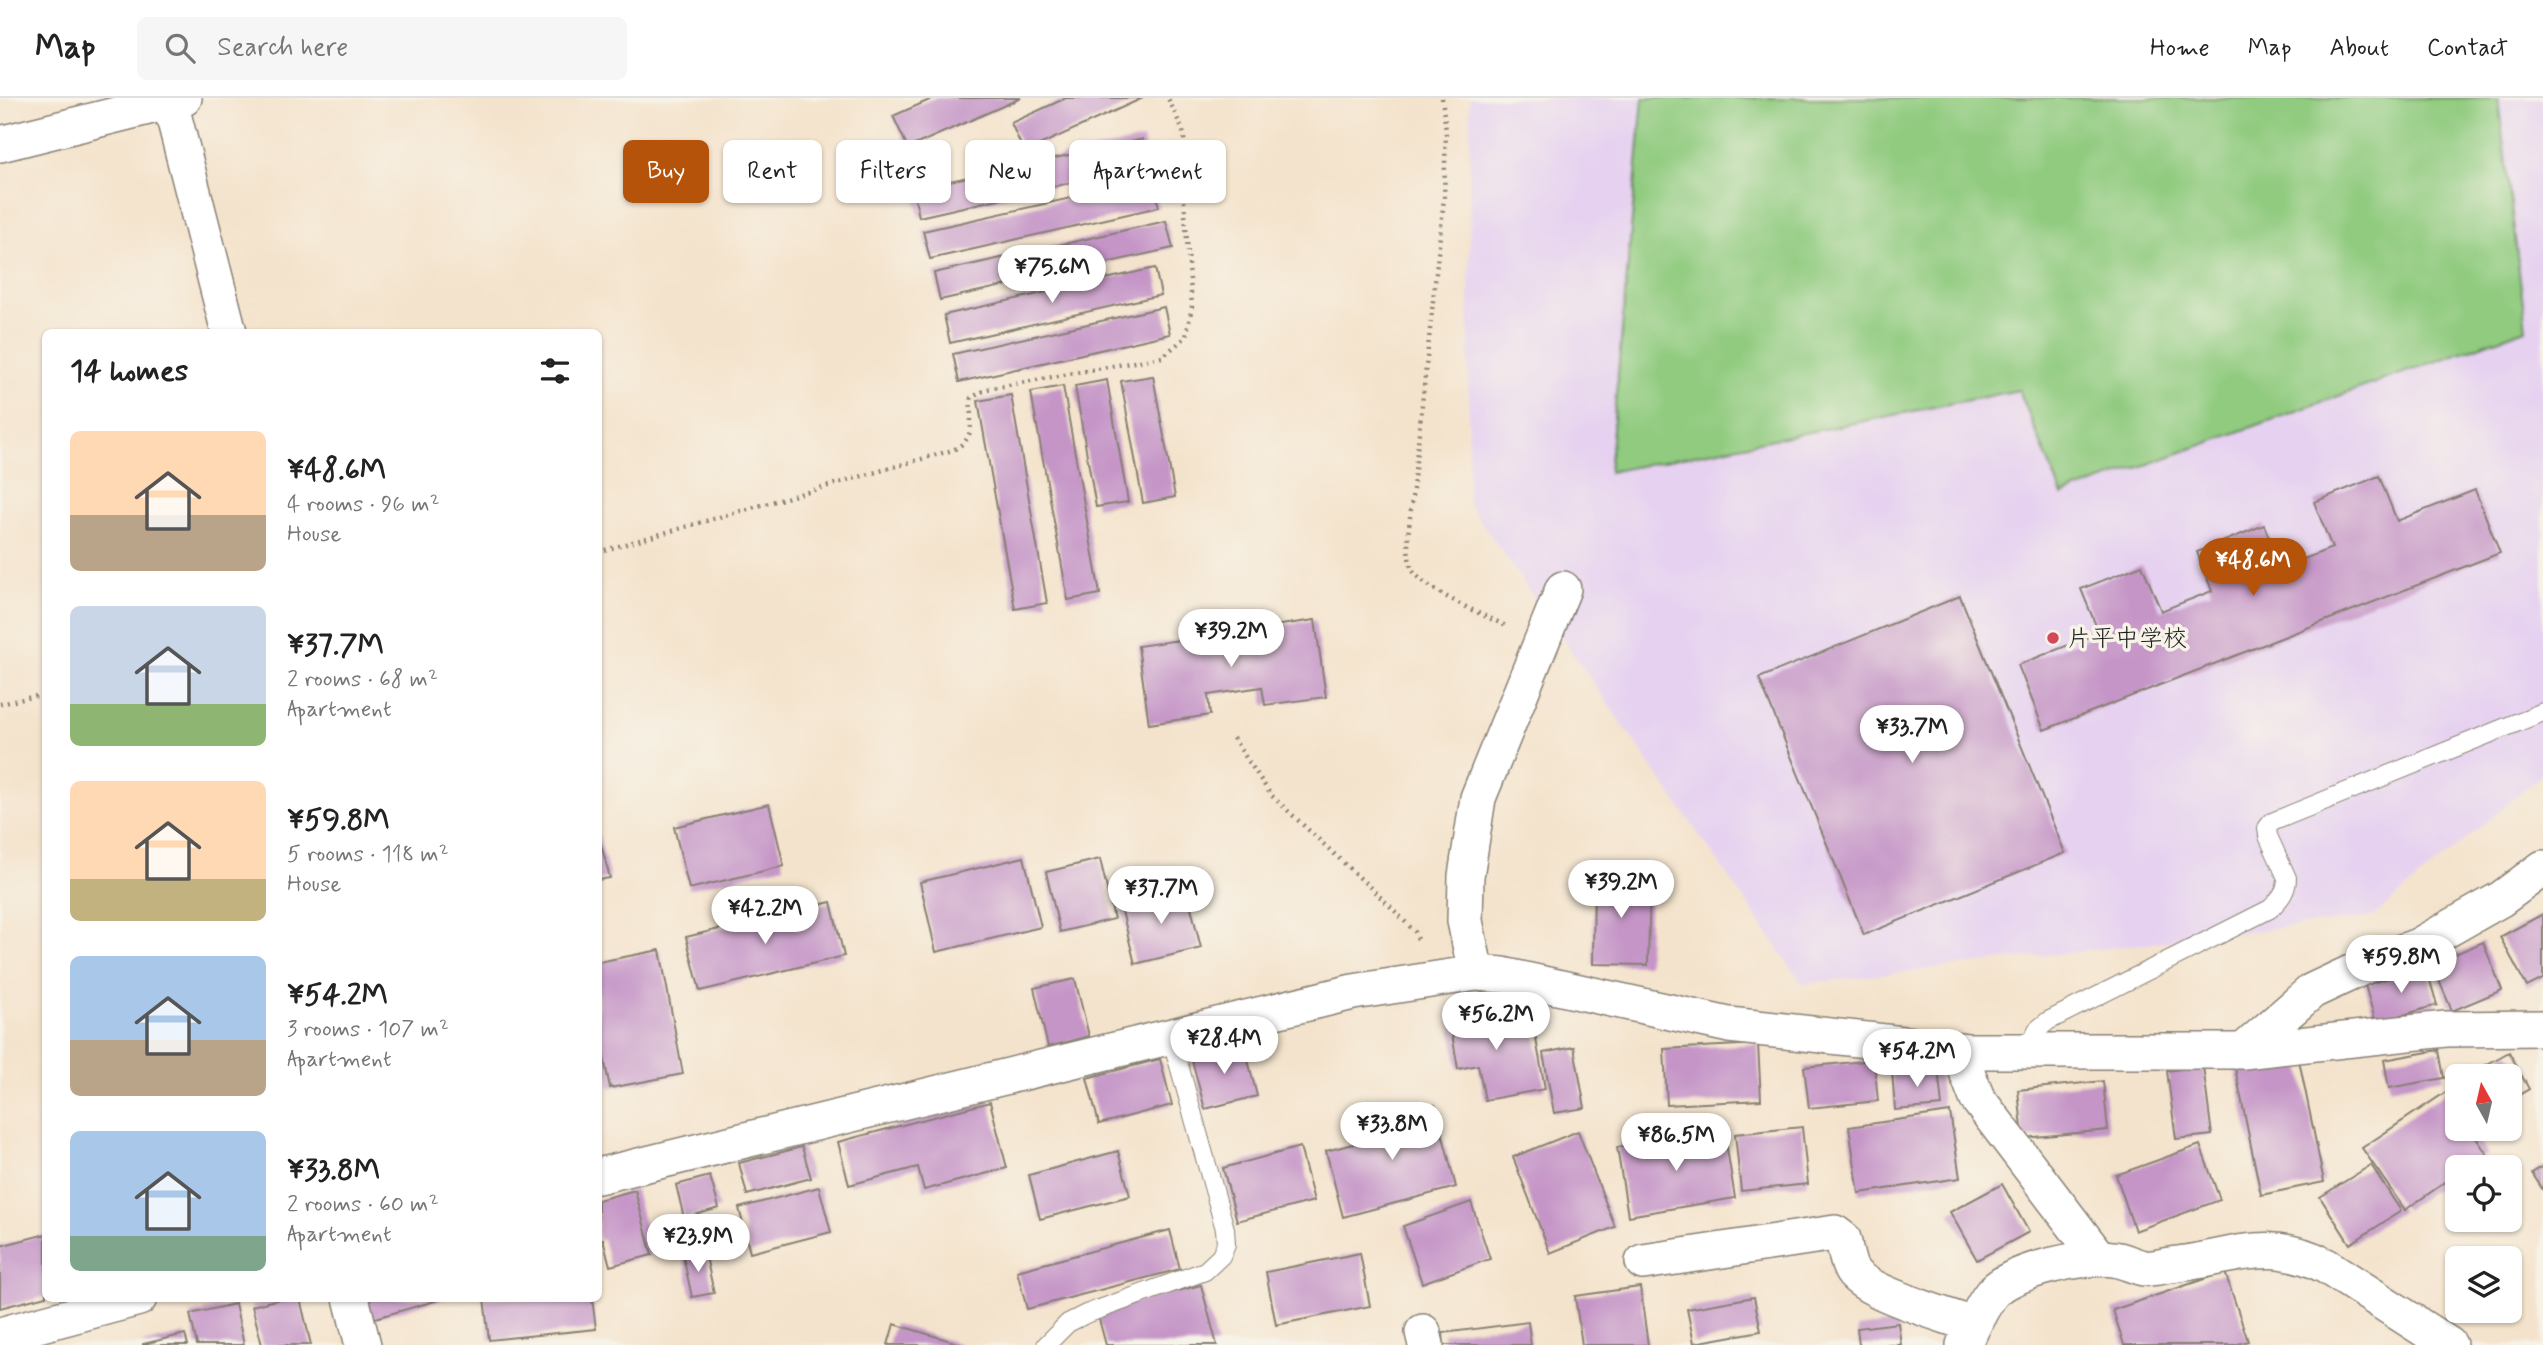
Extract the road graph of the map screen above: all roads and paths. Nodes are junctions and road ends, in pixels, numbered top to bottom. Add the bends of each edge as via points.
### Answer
1 (1168, 98) edge
2 (1442, 98) edge
3 (175, 99) edge
4 (0, 144) edge
5 (228, 329) edge
6 (602, 551) edge
7 (1563, 589) dead end
8 (1541, 644) junction
9 (42, 695) edge
10 (0, 704) edge
11 (2543, 712) edge
12 (1233, 738) dead end
13 (2543, 868) edge
14 (1476, 973) junction
15 (1426, 980) junction
16 (2543, 1028) edge
17 (1171, 1037) junction
18 (1967, 1051) junction
19 (2029, 1051) junction
20 (2243, 1051) junction
21 (602, 1175) edge
22 (2099, 1258) junction
23 (1643, 1262) dead end
24 (124, 1302) edge
25 (352, 1302) edge
26 (0, 1335) edge
27 (1969, 1335) edge
28 (363, 1345) edge
29 (1046, 1345) edge
30 (2449, 1345) edge

1 - 6 path via 1185,145 1192,306 1186,337 1175,348 1162,357 987,389 971,398 972,430 967,441 953,450
2 - 8 path via 1445,187 1408,536 1412,569 1433,589
3 - 4 street
3 - 5 street
7 - 8 street
8 - 14 street via 1478,798 1466,876 1465,921
9 - 10 path
11 - 19 lane via 2272,822 2268,836 2287,884 2270,909 2048,1021 2037,1030
12 - 15 path via 1271,795 1415,932
13 - 20 street via 2501,899 2418,946 2312,991
14 - 15 street
14 - 18 street via 1729,1024
15 - 17 street via 1353,992
16 - 20 street via 2445,1029
17 - 21 street
17 - 29 lane via 1226,1244 1205,1271 1086,1314 1068,1323
18 - 19 street
18 - 22 street via 1967,1072 1977,1098
19 - 20 street
22 - 27 street via 2034,1269 2015,1278 1993,1292
22 - 30 street via 2145,1268 2284,1249 2326,1266
23 - 27 street via 1835,1233 1843,1239 1847,1260 1860,1280
24 - 26 street
25 - 28 street

